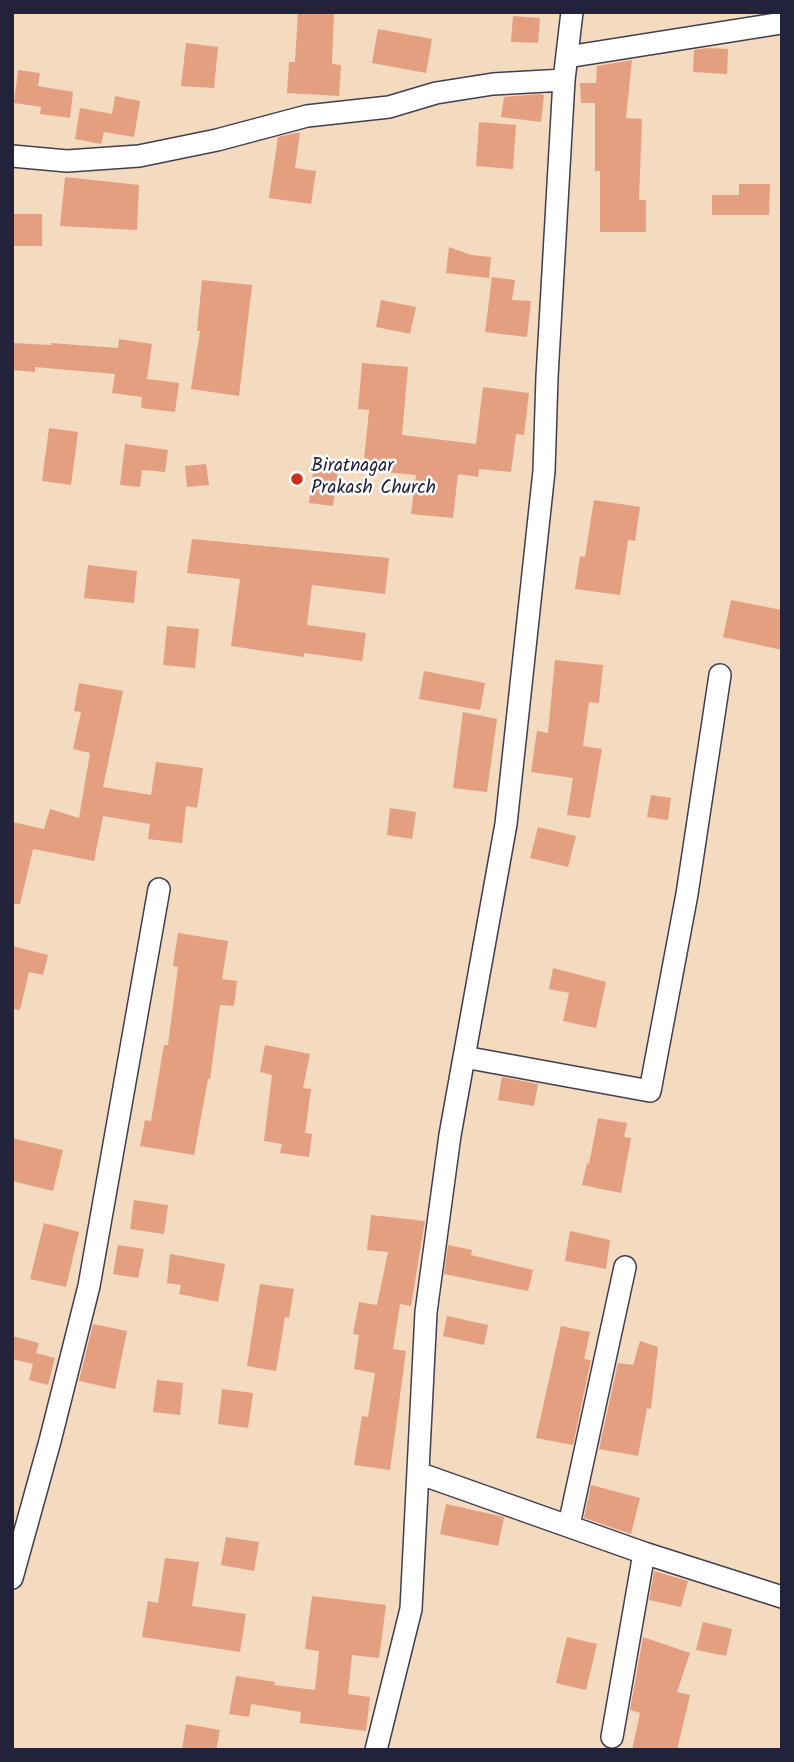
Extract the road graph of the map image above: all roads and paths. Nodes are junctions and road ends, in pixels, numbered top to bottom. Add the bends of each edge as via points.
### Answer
1 (572, 12) edge
2 (782, 23) edge
3 (568, 57) junction
4 (564, 80) junction
5 (12, 156) edge
6 (720, 675) dead end
7 (159, 889) dead end
8 (464, 1057) junction
9 (625, 1267) dead end
10 (418, 1473) junction
11 (569, 1525) junction
12 (644, 1553) junction
13 (12, 1578) edge
14 (782, 1597) edge
15 (612, 1737) dead end
16 (376, 1750) edge

1 - 3 street
2 - 3 street
3 - 4 street
4 - 5 street via 493,84 436,93 389,107 307,116 139,156 67,161
4 - 8 street via 544,471 506,824
6 - 8 street via 687,894 650,1091
7 - 13 street via 89,1286
8 - 10 street via 426,1312
9 - 11 street
10 - 11 street
10 - 16 street via 411,1609
11 - 12 street
12 - 14 street
12 - 15 street

